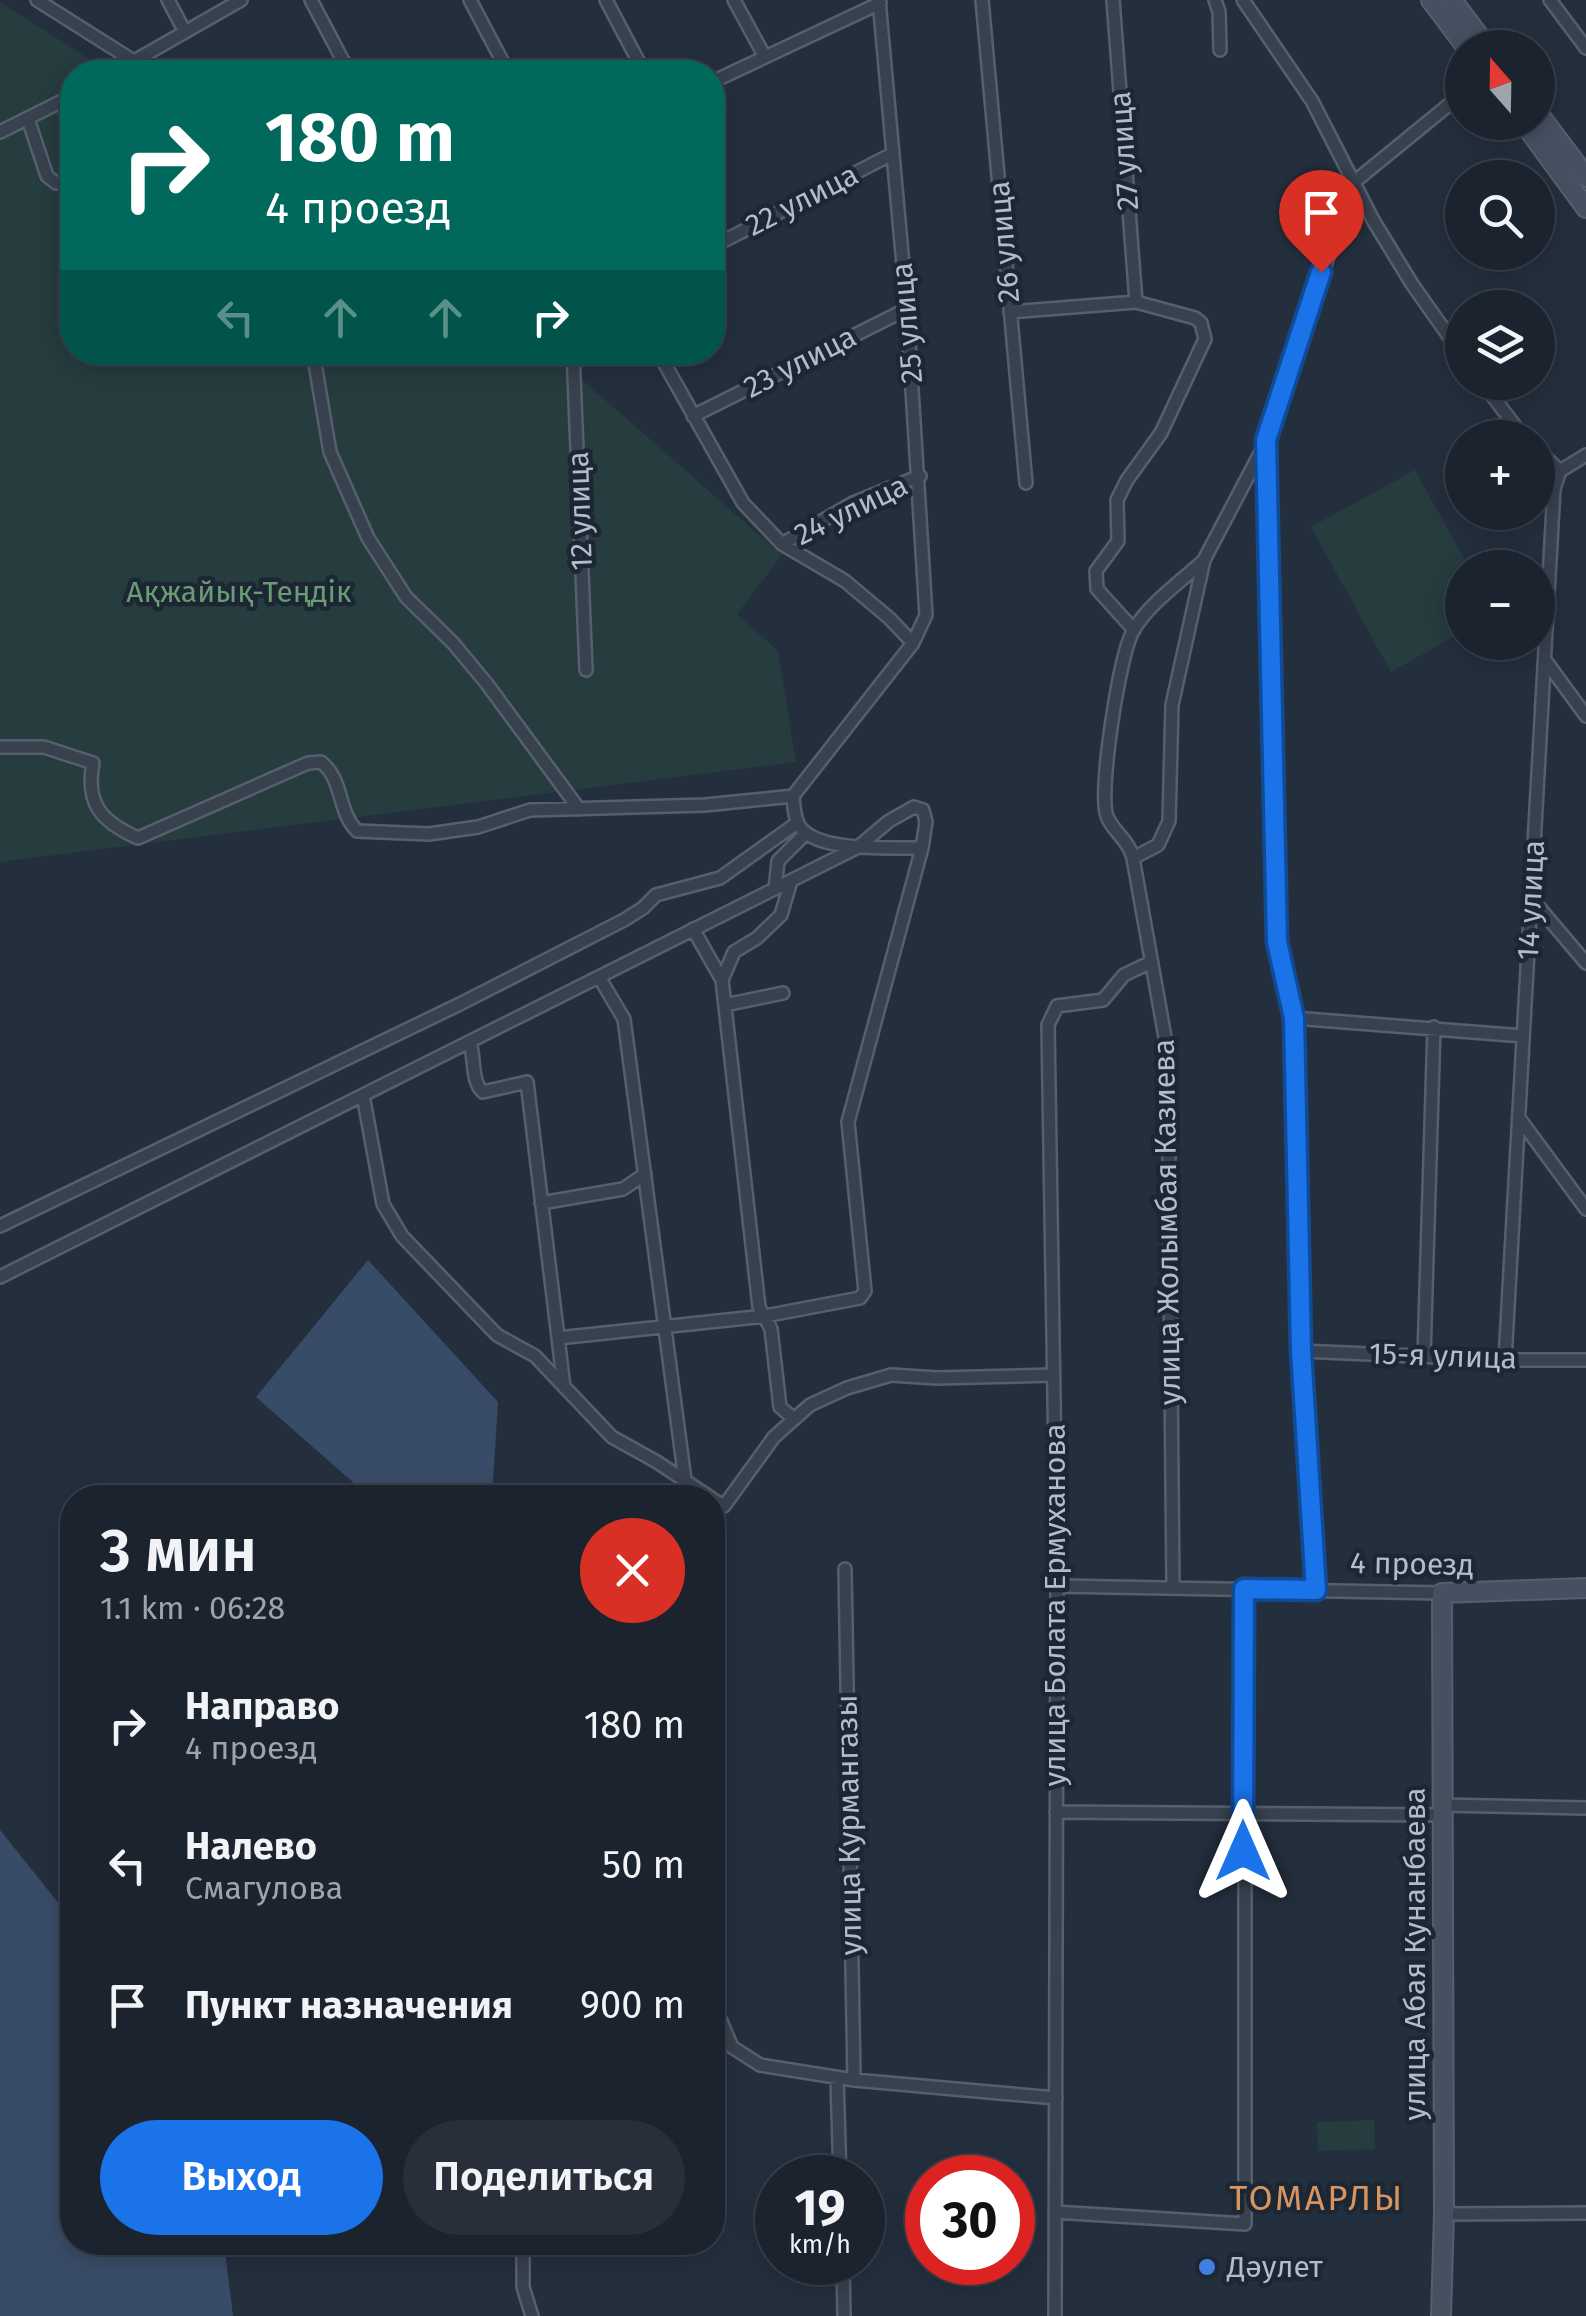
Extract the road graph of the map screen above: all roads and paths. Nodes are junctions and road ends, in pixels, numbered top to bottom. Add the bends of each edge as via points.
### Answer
1 (37, 0) edge
2 (168, 0) edge
3 (241, 0) edge
4 (311, 0) edge
5 (470, 0) edge
6 (606, 0) edge
7 (734, 0) edge
8 (982, 0) edge
9 (1112, 0) edge
10 (1215, 0) edge
11 (1243, 0) edge
12 (1431, 0) edge
13 (1452, 0) edge
14 (1550, 0) edge
15 (880, 2) edge
16 (1454, 30) edge
17 (1474, 30) edge
18 (185, 32) junction
19 (1586, 48) edge
20 (1220, 50) dead end
21 (765, 57) junction
22 (132, 60) edge
23 (138, 60) edge
24 (343, 60) edge
25 (502, 60) edge
26 (638, 60) edge
27 (725, 76) edge
28 (60, 102) edge
29 (1445, 108) edge
30 (28, 119) junction
31 (0, 132) edge
32 (1555, 136) edge
33 (1541, 140) edge
34 (1564, 148) junction
35 (892, 154) junction
36 (1586, 158) edge
37 (1581, 181) edge
38 (60, 183) edge
39 (1353, 184) junction
40 (1586, 208) edge
41 (725, 239) edge
42 (1136, 302) junction
43 (907, 308) junction
44 (1010, 312) junction
45 (1445, 332) edge
46 (315, 365) edge
47 (574, 365) edge
48 (665, 365) edge
49 (692, 416) junction
50 (1266, 440) junction
51 (1585, 459) edge
52 (1555, 466) edge
53 (1560, 471) junction
54 (920, 476) junction
55 (1026, 484) dead end
56 (782, 544) junction
57 (1551, 550) edge
58 (1204, 560) junction
59 (1134, 630) junction
60 (912, 643) junction
61 (1545, 660) joint
62 (586, 670) dead end
63 (1586, 716) edge
64 (0, 747) edge
65 (792, 796) junction
66 (579, 809) junction
67 (801, 828) junction
68 (858, 846) junction
69 (922, 848) junction
70 (1133, 858) junction
71 (790, 881) junction
72 (774, 888) junction
73 (1531, 898) junction
74 (694, 929) junction
75 (1151, 962) junction
76 (1586, 963) edge
77 (599, 978) junction
78 (722, 980) junction
79 (783, 992) dead end
80 (725, 1005) junction
81 (1294, 1018) junction
82 (1434, 1027) junction
83 (1523, 1036) junction
84 (470, 1042) junction
85 (363, 1096) junction
86 (1518, 1118) junction
87 (645, 1174) junction
88 (542, 1202) junction
89 (1586, 1209) edge
90 (0, 1226) edge
91 (0, 1278) edge
92 (765, 1316) junction
93 (666, 1327) junction
94 (558, 1338) junction
95 (1301, 1350) junction
96 (1424, 1356) junction
97 (1505, 1360) junction
98 (1586, 1360) edge
99 (1053, 1375) junction
100 (564, 1387) junction
101 (794, 1420) junction
102 (684, 1480) junction
103 (692, 1485) edge
104 (725, 1505) edge
105 (845, 1569) dead end
106 (1056, 1586) junction
107 (1173, 1588) junction
108 (1586, 1588) edge
109 (1244, 1589) junction
110 (1316, 1590) junction
111 (1442, 1592) junction
112 (1586, 1808) edge
113 (1441, 1810) junction
114 (1056, 1812) junction
115 (1243, 1814) junction
116 (725, 2031) edge
117 (837, 2078) junction
118 (854, 2080) junction
119 (1056, 2098) junction
120 (839, 2155) edge
121 (1056, 2212) junction
122 (1444, 2214) junction
123 (1586, 2214) edge
124 (523, 2255) edge
125 (843, 2285) edge
126 (532, 2316) edge
127 (844, 2316) edge
128 (1055, 2316) edge
129 (1441, 2316) edge

1 - 22 street
2 - 18 street
3 - 18 street
4 - 24 street
5 - 25 street
6 - 26 street
7 - 21 street
8 - 44 street, 26 улица
9 - 42 street, 27 улица
10 - 20 street
11 - 39 street via 1312,101
12 - 16 street
13 - 17 street
14 - 19 street
15 - 21 street
15 - 35 street, 25 улица
18 - 23 street
21 - 27 street
28 - 30 street
29 - 39 street
30 - 31 street
30 - 38 street via 47,176
32 - 34 street
33 - 37 street
34 - 36 street
34 - 37 street
35 - 41 street, 22 улица
35 - 43 street, 25 улица
37 - 40 street
39 - 45 street
39 - 50 street
42 - 44 street
42 - 59 street via 1195,318 1205,339 1161,433 1117,500 1118,540 1096,570 1097,589
43 - 49 street, 23 улица
43 - 54 street, 25 улица
44 - 55 street, 26 улица
46 - 66 street via 330,452 368,538 406,598 487,684
47 - 62 street, 12 улица
48 - 49 street
49 - 56 street via 743,503
50 - 58 street, улица Жолымбая Казиева
50 - 81 street via 1277,942
51 - 53 street
52 - 53 street
53 - 57 street, 14 улица
54 - 56 street, 24 улица via 852,503
54 - 60 street, 25 улица via 926,615
56 - 60 street via 845,581
58 - 59 street, улица Жолымбая Казиева
58 - 70 street, улица Жолымбая Казиева via 1172,705 1169,821 1158,845
59 - 70 street, улица Жолымбая Казиева via 1124,650 1106,809
60 - 65 street
61 - 63 street
61 - 73 street, 14 улица
64 - 66 street via 44,746 93,763 88,786 98,809 138,838 321,762 334,772 348,822 357,831 429,834 530,810
65 - 66 street
65 - 67 street
67 - 68 street
67 - 72 street via 778,861
67 - 90 street via 720,878 656,895 624,920 460,1004
68 - 69 street
68 - 69 street via 914,807 923,810 926,822
68 - 71 street
69 - 92 street via 848,1122 864,1291 850,1302
70 - 75 street, улица Жолымбая Казиева
71 - 72 street
71 - 78 street via 780,915 734,952
72 - 74 street
73 - 76 street
73 - 83 street, 14 улица
74 - 77 street
74 - 78 street
75 - 99 street, улица Болата Ермуханова via 1124,974 1103,1000 1057,1006 1048,1025
75 - 107 street, улица Жолымбая Казиева via 1168,1054
77 - 84 street
77 - 87 street via 624,1019
78 - 80 street
79 - 80 street
80 - 92 street
81 - 82 street
81 - 95 street
82 - 83 street
82 - 96 street
83 - 86 street, 14 улица
84 - 85 street
84 - 88 street via 477,1088 527,1082
85 - 91 street
85 - 100 street via 383,1204 402,1236 497,1335 535,1356
86 - 89 street
86 - 97 street, 14 улица
87 - 88 street via 622,1189
87 - 93 street
88 - 94 street
92 - 93 street
92 - 101 street via 780,1407
93 - 94 street
93 - 102 street
94 - 100 street
95 - 96 street, 15-я улица
95 - 110 street
96 - 97 street, 15-я улица
97 - 98 street, 15-я улица
99 - 101 street via 890,1375 810,1405
99 - 106 street, улица Болата Ермуханова
100 - 102 street via 612,1438
101 - 104 street
102 - 103 street
105 - 118 street, улица Курмангазы
106 - 107 street, 4 проезд
106 - 114 street, улица Болата Ермуханова
107 - 109 street, 4 проезд
108 - 111 street, 4 проезд
109 - 110 street, 4 проезд
109 - 115 street
110 - 111 street, 4 проезд
111 - 113 street, улица Абая Кунанбаева
112 - 113 street
113 - 115 street
113 - 122 street, улица Абая Кунанбаева
114 - 115 street
114 - 119 street, улица Болата Ермуханова
115 - 121 street via 1245,2224
116 - 117 street via 732,2047 760,2065
117 - 118 street
117 - 120 street
118 - 119 street
119 - 121 street, улица Болата Ермуханова
121 - 128 street, улица Болата Ермуханова
122 - 123 street
122 - 129 street, улица Абая Кунанбаева
124 - 126 street via 522,2287
125 - 127 street

